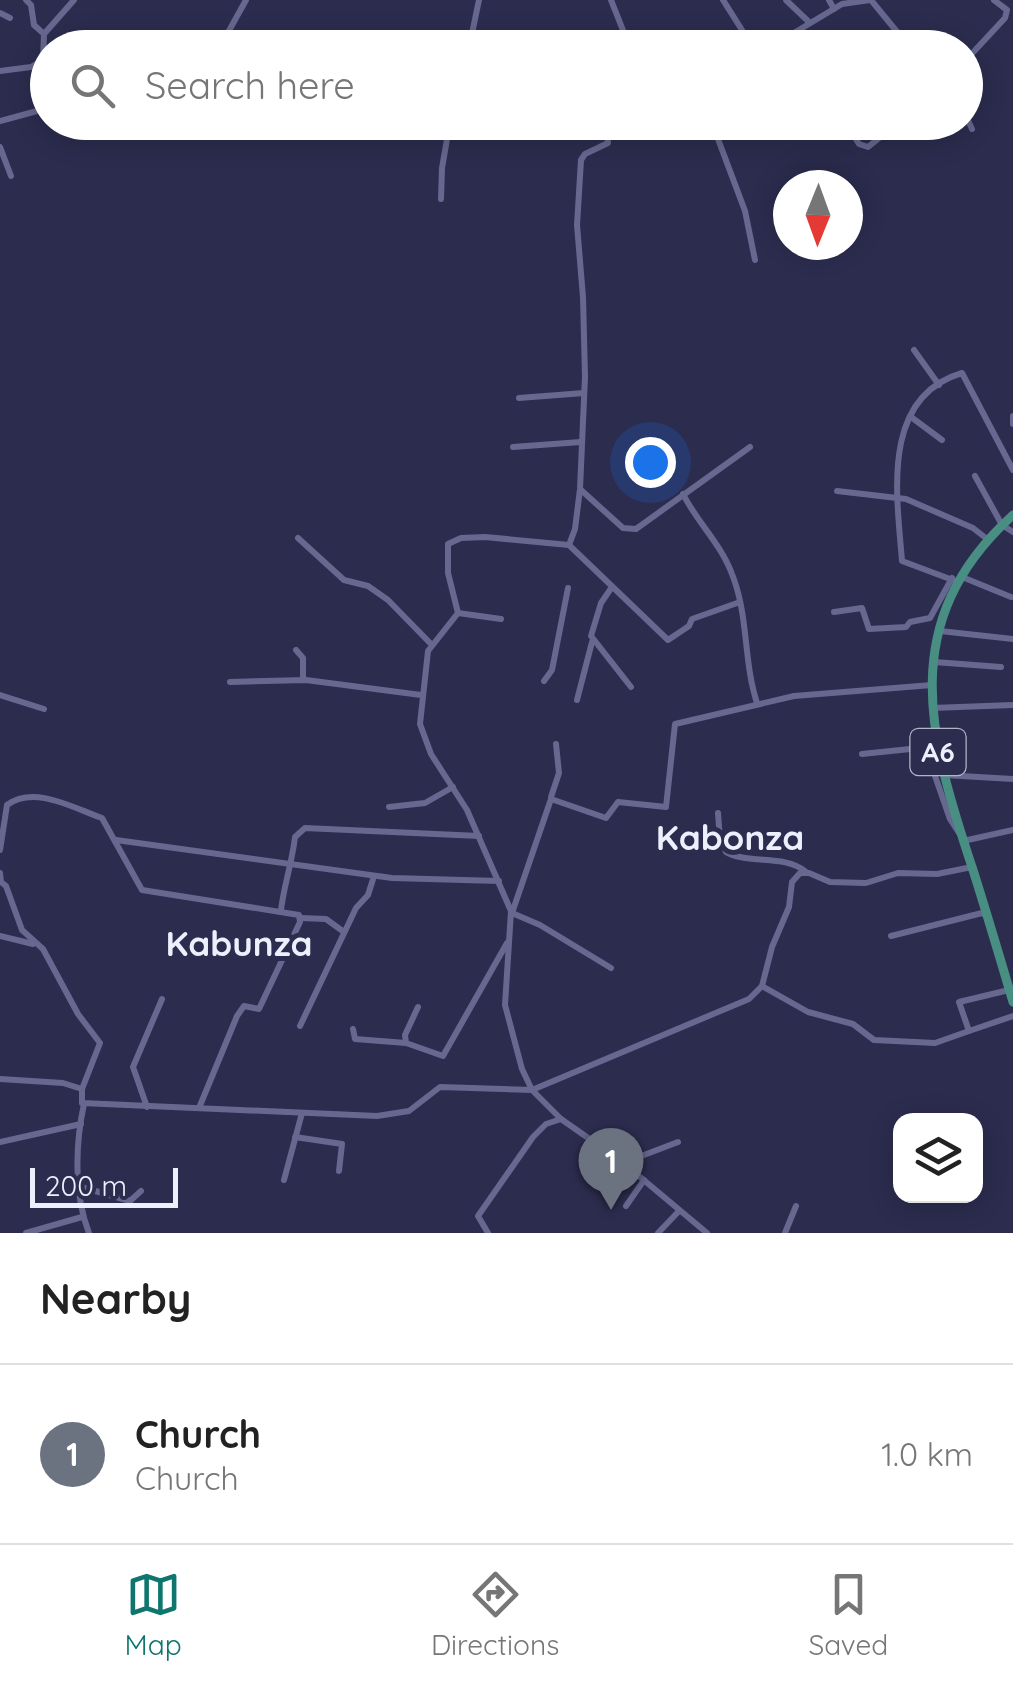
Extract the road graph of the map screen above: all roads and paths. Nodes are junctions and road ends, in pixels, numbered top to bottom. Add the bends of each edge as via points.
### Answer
1 (74, 0) edge
2 (246, 0) edge
3 (478, 0) edge
4 (611, 0) edge
5 (723, 0) edge
6 (786, 0) edge
7 (829, 0) edge
8 (870, 0) edge
9 (994, 0) edge
10 (29, 2) edge
11 (834, 9) junction
12 (0, 13) edge
13 (1010, 13) edge
14 (10, 18) dead end
15 (810, 23) junction
16 (37, 30) edge
17 (48, 30) edge
18 (229, 30) edge
19 (472, 30) edge
20 (623, 30) edge
21 (742, 30) edge
22 (799, 30) edge
23 (895, 30) edge
24 (983, 43) edge
25 (30, 68) edge
26 (0, 70) edge
27 (30, 113) edge
28 (0, 121) edge
29 (447, 140) edge
30 (608, 140) edge
31 (718, 140) edge
32 (856, 140) edge
33 (877, 140) edge
34 (0, 147) edge
35 (11, 176) dead end
36 (440, 199) dead end
37 (755, 260) dead end
38 (914, 350) dead end
39 (940, 385) junction
40 (584, 393) junction
41 (519, 398) dead end
42 (1013, 416) edge
43 (911, 417) junction
44 (1013, 424) edge
45 (942, 440) dead end
46 (582, 442) junction
47 (513, 447) dead end
48 (750, 447) dead end
49 (1013, 470) edge
50 (974, 476) dead end
51 (580, 489) junction
52 (837, 491) dead end
53 (683, 494) junction
54 (898, 496) junction
55 (1013, 515) edge
56 (1002, 525) junction
57 (1013, 532) edge
58 (298, 538) dead end
59 (987, 539) junction
60 (569, 545) junction
61 (957, 579) junction
62 (612, 587) junction
63 (568, 588) dead end
64 (1011, 597) edge
65 (740, 602) junction
66 (834, 612) dead end
67 (458, 613) junction
68 (500, 619) dead end
69 (938, 631) junction
70 (1013, 639) edge
71 (592, 641) junction
72 (431, 644) junction
73 (296, 650) dead end
74 (934, 662) junction
75 (1001, 667) dead end
76 (303, 680) junction
77 (544, 681) dead end
78 (230, 682) dead end
79 (932, 685) junction
80 (631, 688) dead end
81 (421, 695) junction
82 (0, 696) edge
83 (578, 700) dead end
84 (757, 704) junction
85 (1013, 706) edge
86 (44, 708) dead end
87 (930, 708) junction
88 (556, 744) dead end
89 (862, 754) dead end
90 (943, 775) junction
91 (1013, 779) edge
92 (453, 787) junction
93 (551, 798) junction
94 (389, 807) dead end
95 (718, 813) dead end
96 (1013, 830) edge
97 (479, 836) junction
98 (962, 838) junction
99 (116, 840) junction
100 (0, 850) edge
101 (292, 866) junction
102 (972, 867) junction
103 (806, 872) junction
104 (0, 873) edge
105 (374, 876) junction
106 (499, 881) junction
107 (0, 882) edge
108 (281, 910) junction
109 (512, 914) junction
110 (988, 917) junction
111 (300, 918) junction
112 (344, 932) junction
113 (0, 936) edge
114 (891, 936) dead end
115 (508, 940) junction
116 (42, 950) junction
117 (611, 968) dead end
118 (762, 986) junction
119 (1009, 990) junction
120 (162, 999) dead end
121 (1013, 1002) edge
122 (418, 1007) dead end
123 (1013, 1016) edge
124 (300, 1026) dead end
125 (353, 1029) dead end
126 (969, 1031) junction
127 (406, 1043) junction
128 (0, 1079) edge
129 (82, 1089) junction
130 (532, 1090) junction
131 (84, 1104) junction
132 (148, 1107) junction
133 (198, 1108) junction
134 (302, 1112) junction
135 (562, 1118) junction
136 (81, 1124) junction
137 (295, 1137) junction
138 (0, 1142) edge
139 (678, 1142) dead end
140 (623, 1164) junction
141 (338, 1171) dead end
142 (284, 1180) dead end
143 (644, 1180) junction
144 (78, 1186) junction
145 (141, 1192) dead end
146 (626, 1206) dead end
147 (796, 1206) dead end
148 (679, 1211) junction
149 (82, 1217) junction
150 (26, 1233) edge
151 (89, 1233) edge
152 (488, 1233) edge
153 (658, 1233) edge
154 (707, 1233) edge
155 (785, 1233) edge

1 - 17 street
2 - 18 street
3 - 19 street
4 - 20 street
5 - 21 street
6 - 15 street
7 - 11 street
8 - 11 street
8 - 23 street
9 - 13 street
10 - 16 street
11 - 15 street
12 - 14 street
13 - 24 street
15 - 22 street
25 - 26 street
27 - 28 street
29 - 36 street
30 - 40 street via 582,160 577,225
31 - 37 street
32 - 33 street via 868,147
34 - 35 street
38 - 39 street
39 - 43 street
39 - 49 street via 964,374
40 - 41 street
40 - 46 street
42 - 44 street
43 - 45 street
43 - 54 street via 902,435
46 - 47 street
46 - 51 street
48 - 53 street
50 - 56 street
51 - 53 street via 628,530
51 - 60 street
52 - 54 street
53 - 65 street via 726,560
54 - 59 street
54 - 61 street via 903,563
55 - 56 main road, A6
56 - 57 street
56 - 59 main road, A6
58 - 72 street via 344,580 388,600
59 - 61 main road, A6
60 - 62 street
60 - 67 street via 484,536 452,541 446,554
61 - 64 street
61 - 66 street via 930,618 906,627 869,629 862,608
61 - 69 main road, A6
62 - 65 street via 668,640 692,620
62 - 71 street
63 - 77 street
65 - 84 street
67 - 68 street
67 - 72 street
69 - 70 street
69 - 74 main road, A6
71 - 80 street
71 - 83 street
72 - 81 street
73 - 76 street
74 - 75 street
74 - 79 main road, A6
76 - 78 street
76 - 81 street
79 - 84 street
79 - 87 main road, A6
81 - 92 street via 423,735
82 - 86 street
84 - 93 street via 675,724 666,808 618,802 602,818
85 - 87 street
87 - 90 main road, A6
88 - 93 street via 559,772
89 - 98 street via 926,750
90 - 91 street
90 - 98 main road, A6
92 - 94 street via 424,803
92 - 97 street
93 - 109 street
95 - 103 street via 726,852
96 - 98 street
97 - 101 street via 305,828 295,837
97 - 106 street
98 - 102 main road, A6
99 - 100 street via 102,818 24,796 7,805
99 - 101 street
99 - 108 street via 142,890
101 - 105 street
101 - 108 street
102 - 103 street via 898,873 866,883 830,882
102 - 110 main road, A6
103 - 118 street via 792,882
104 - 107 street
105 - 106 street
105 - 112 street
106 - 109 street
107 - 116 street via 22,930
108 - 111 street
109 - 115 street
109 - 117 street
110 - 114 street
110 - 119 main road, A6
111 - 112 street via 326,919
111 - 133 street via 260,1010 244,1006 236,1016
112 - 124 street
113 - 116 street
115 - 127 street via 442,1056
115 - 130 street via 504,1005
116 - 129 street via 100,1043
118 - 126 street via 808,1012 853,1024 874,1040 936,1043
118 - 130 street via 740,1004
119 - 121 main road, A6
119 - 126 street via 959,1002
120 - 132 street via 133,1067
122 - 127 street
123 - 126 street
125 - 127 street via 356,1038
128 - 129 street
129 - 131 street
130 - 134 street via 440,1086 398,1114
130 - 135 street
131 - 132 street
131 - 136 street
132 - 133 street
133 - 134 street
134 - 137 street
135 - 140 street
135 - 152 street via 533,1136 490,1194 478,1216
136 - 138 street
136 - 144 street
137 - 141 street via 342,1144
137 - 142 street
139 - 140 street
140 - 143 street
143 - 146 street
143 - 148 street
144 - 145 street via 130,1201
144 - 149 street
147 - 155 street
148 - 153 street
148 - 154 street
149 - 150 street
149 - 151 street

